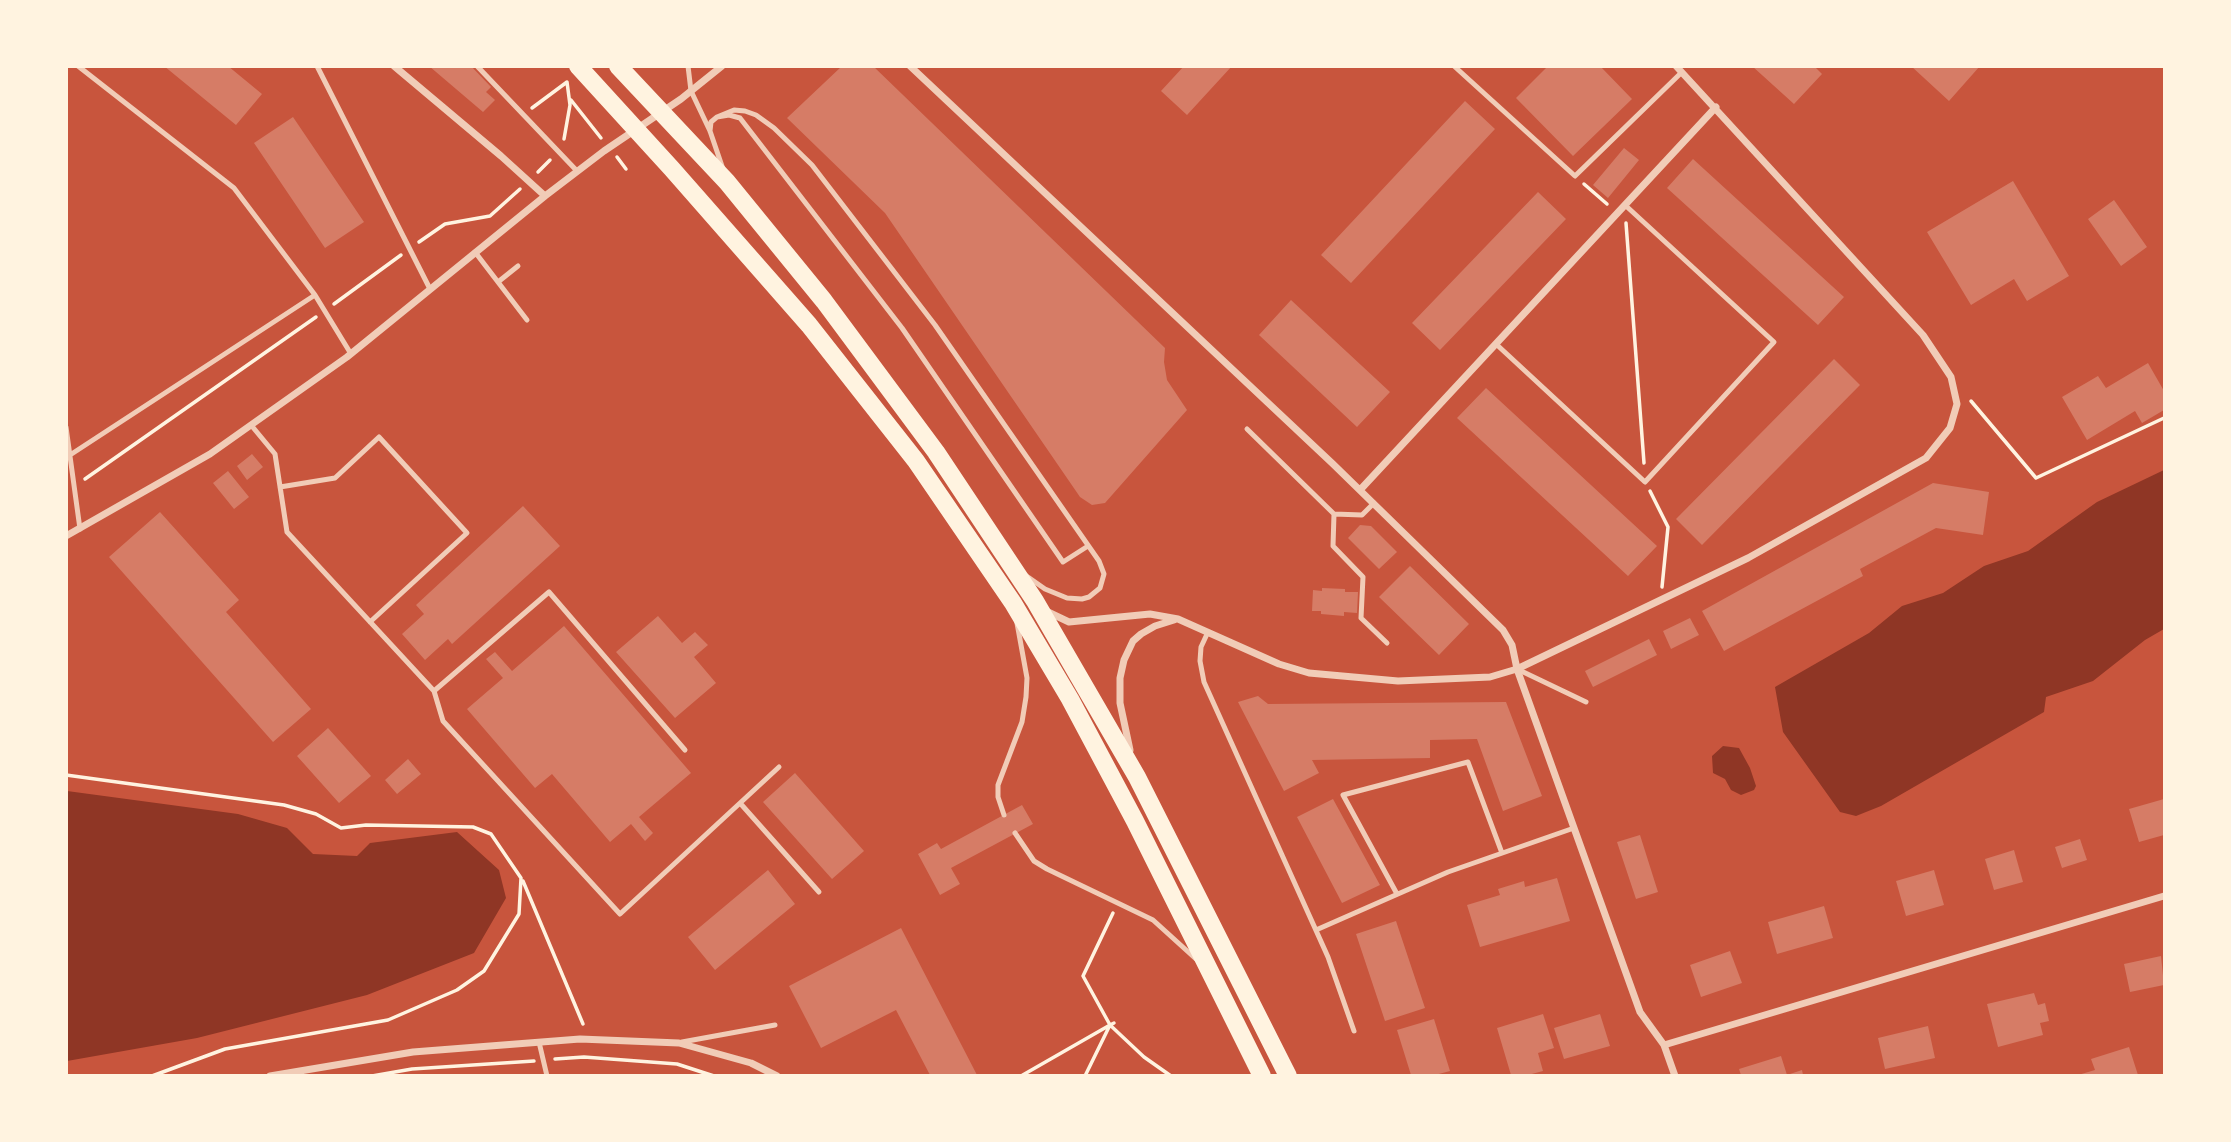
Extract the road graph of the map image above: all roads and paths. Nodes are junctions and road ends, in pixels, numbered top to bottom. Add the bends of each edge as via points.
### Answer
1 (78, 66) edge
2 (317, 66) edge
3 (394, 66) edge
4 (477, 66) edge
5 (578, 66) edge
6 (618, 66) edge
7 (688, 66) edge
8 (722, 66) edge
9 (909, 66) edge
10 (1454, 66) edge
11 (1679, 69) edge
12 (567, 82) dead end
13 (691, 91) junction
14 (569, 98) dead end
15 (1716, 107) junction
16 (662, 113) junction
17 (524, 114) junction
18 (718, 117) junction
19 (638, 130) junction
20 (710, 131) junction
21 (609, 148) junction
22 (626, 169) dead end
23 (578, 171) junction
24 (1575, 176) junction
25 (727, 182) junction
26 (545, 196) junction
27 (1625, 205) junction
28 (409, 249) junction
29 (475, 253) junction
30 (518, 266) dead end
31 (498, 282) junction
32 (430, 289) junction
33 (315, 295) junction
34 (325, 310) junction
35 (527, 320) dead end
36 (1496, 344) junction
37 (351, 354) junction
38 (1951, 377) junction
39 (2165, 418) edge
40 (251, 425) junction
41 (66, 426) edge
42 (1247, 429) dead end
43 (70, 455) junction
44 (1645, 482) junction
45 (75, 486) junction
46 (280, 487) junction
47 (1360, 490) junction
48 (1374, 503) junction
49 (1334, 514) junction
50 (80, 529) junction
51 (66, 536) edge
52 (1088, 546) junction
53 (1003, 554) junction
54 (1661, 600) junction
55 (1035, 601) junction
56 (1013, 603) junction
57 (1178, 619) junction
58 (370, 622) junction
59 (1208, 632) junction
60 (1387, 643) dead end
61 (1517, 669) junction
62 (433, 691) junction
63 (1586, 702) dead end
64 (685, 750) dead end
65 (779, 767) dead end
66 (66, 775) edge
67 (1138, 777) junction
68 (740, 803) junction
69 (1004, 815) dead end
70 (1574, 828) junction
71 (1015, 834) dead end
72 (1502, 853) junction
73 (521, 878) junction
74 (820, 891) dead end
75 (1397, 894) junction
76 (2165, 896) edge
77 (1118, 902) junction
78 (1316, 930) junction
79 (1215, 978) junction
80 (583, 1024) dead end
81 (1112, 1024) junction
82 (775, 1026) dead end
83 (1354, 1031) dead end
84 (539, 1042) junction
85 (679, 1043) junction
86 (1664, 1045) junction
87 (543, 1060) junction
88 (152, 1076) edge
89 (270, 1076) edge
90 (372, 1076) edge
91 (547, 1076) edge
92 (714, 1076) edge
93 (777, 1076) edge
94 (1020, 1076) edge
95 (1085, 1076) edge
96 (1171, 1076) edge
97 (1262, 1076) edge
98 (1288, 1076) edge
99 (1675, 1076) edge

1 - 33 lane via 234,188
2 - 28 lane
3 - 26 street
4 - 17 lane
5 - 19 main road
6 - 16 main road
7 - 13 lane
8 - 13 street
9 - 47 street
10 - 24 lane
11 - 15 street
11 - 24 lane
12 - 17 path
13 - 16 street
13 - 20 lane
14 - 21 path
15 - 27 street
15 - 38 street via 1923,335
16 - 19 street
16 - 25 main road
17 - 23 lane
18 - 20 lane via 711,122
18 - 52 lane via 734,110 756,115 812,165 935,324
18 - 52 lane via 740,118 902,328 1063,562
19 - 21 street
19 - 56 main road via 809,325 916,461
20 - 25 lane
21 - 22 path
21 - 23 street
23 - 26 street
24 - 27 path via 1607,204
25 - 53 main road via 824,301 936,452
26 - 29 street
27 - 36 street
27 - 44 path
27 - 44 lane via 1774,342
28 - 32 lane
28 - 34 path
29 - 31 lane
29 - 32 street
30 - 31 lane
31 - 35 lane
32 - 37 street
33 - 34 lane
33 - 43 lane
34 - 37 lane
34 - 45 path
36 - 44 lane
36 - 47 street
37 - 40 street
38 - 39 path via 2036,478
38 - 54 street via 1957,404 1950,428 1926,458 1748,558
40 - 46 lane via 275,454
40 - 50 street
41 - 43 lane
42 - 49 lane
43 - 45 lane
44 - 54 path via 1668,527
45 - 50 lane
46 - 58 lane via 287,532
46 - 58 lane via 335,478 379,438 467,533
47 - 48 street
48 - 49 lane via 1362,515
48 - 61 street via 1503,630
49 - 60 lane via 1333,546 1363,577 1361,618
50 - 51 street
52 - 53 lane via 1104,574 1100,588 1082,599 1045,589
53 - 55 main road
54 - 61 street
55 - 57 street via 1069,622 1150,614
55 - 67 main road
56 - 69 lane via 1027,696 998,785
56 - 79 main road via 1070,699
57 - 59 street
57 - 67 street via 1141,634 1124,660 1120,703
58 - 62 lane
59 - 61 street via 1279,664 1340,677 1479,679
59 - 78 lane via 1201,647 1204,682
61 - 63 lane
61 - 70 street
62 - 64 lane via 549,592
62 - 68 lane via 443,721 620,914
65 - 68 lane
66 - 73 path via 284,805 316,814 341,828 473,827 491,834
67 - 98 main road
68 - 74 lane
70 - 72 lane
70 - 86 street via 1640,1012
71 - 77 lane via 1034,861
72 - 75 lane
72 - 75 lane via 1468,762 1343,795
73 - 80 path
73 - 88 path via 519,914 484,971 457,990 388,1020 225,1049
75 - 78 lane
76 - 86 street
77 - 79 lane via 1174,936
77 - 81 path via 1083,976
78 - 83 lane
79 - 97 main road
81 - 94 path
81 - 95 path
81 - 96 path via 1144,1057
82 - 85 lane
84 - 85 street
84 - 87 lane
84 - 89 street via 413,1052
85 - 93 street via 751,1062
86 - 99 street
87 - 90 path
87 - 91 lane
87 - 92 path via 584,1057 677,1064

